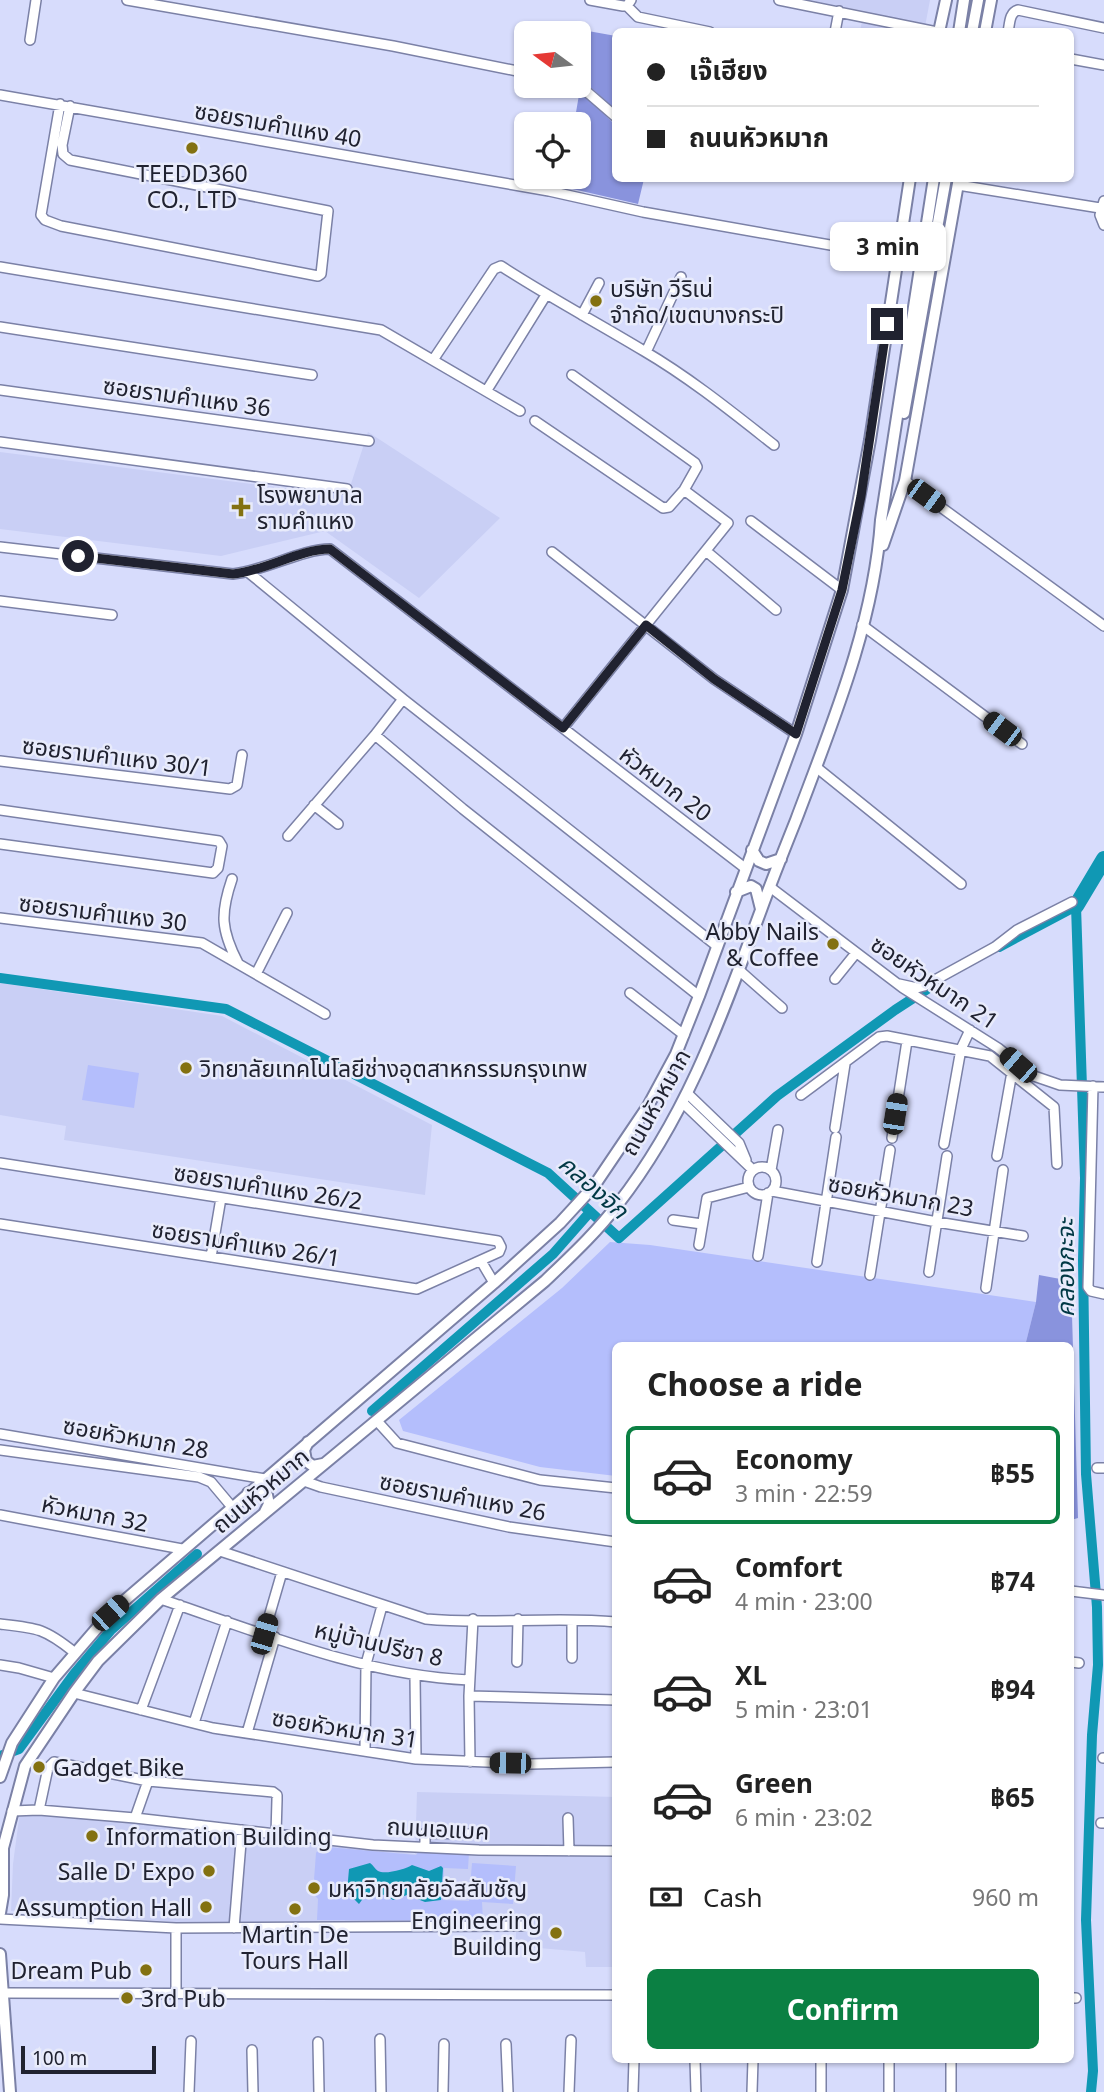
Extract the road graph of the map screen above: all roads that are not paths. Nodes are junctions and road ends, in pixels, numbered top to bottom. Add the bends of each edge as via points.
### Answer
1 (36, 0) edge
2 (127, 0) edge
3 (590, 0) edge
4 (779, 0) edge
5 (939, 0) edge
6 (946, 0) edge
7 (964, 0) edge
8 (978, 0) edge
9 (991, 0) edge
10 (629, 3) edge
11 (839, 11) junction
12 (691, 28) edge
13 (836, 28) edge
14 (928, 28) edge
15 (939, 28) edge
16 (939, 28) edge
17 (960, 28) edge
18 (973, 28) edge
19 (986, 28) edge
20 (1009, 28) edge
21 (1104, 28) edge
22 (30, 40) dead end
23 (1074, 60) edge
24 (1104, 65) edge
25 (514, 70) edge
26 (0, 95) edge
27 (592, 96) edge
28 (65, 105) junction
29 (612, 114) edge
30 (908, 182) edge
31 (933, 182) edge
32 (945, 182) edge
33 (959, 182) edge
34 (1102, 204) edge
35 (1104, 226) edge
36 (898, 257) junction
37 (0, 267) edge
38 (681, 276) dead end
39 (599, 283) dead end
40 (546, 295) junction
41 (582, 315) junction
42 (0, 327) edge
43 (646, 352) junction
44 (433, 360) junction
45 (312, 375) dead end
46 (572, 375) dead end
47 (0, 390) edge
48 (487, 390) junction
49 (520, 411) dead end
50 (535, 421) dead end
51 (369, 441) dead end
52 (0, 442) edge
53 (774, 445) dead end
54 (892, 450) junction
55 (905, 481) junction
56 (347, 489) dead end
57 (684, 490) junction
58 (751, 521) dead end
59 (0, 547) edge
60 (706, 551) junction
61 (552, 552) dead end
62 (878, 558) junction
63 (248, 572) junction
64 (842, 590) junction
65 (0, 601) edge
66 (776, 610) dead end
67 (112, 615) dead end
68 (1102, 622) edge
69 (646, 625) junction
70 (862, 625) junction
71 (403, 699) junction
72 (563, 728) junction
73 (796, 734) junction
74 (375, 735) junction
75 (1022, 744) dead end
76 (242, 755) dead end
77 (0, 761) edge
78 (816, 767) junction
79 (314, 805) junction
80 (0, 810) edge
81 (338, 824) dead end
82 (288, 836) dead end
83 (0, 844) edge
84 (752, 850) junction
85 (781, 859) junction
86 (745, 868) junction
87 (232, 879) dead end
88 (961, 884) dead end
89 (770, 887) junction
90 (736, 892) junction
91 (1072, 902) dead end
92 (761, 909) junction
93 (287, 913) dead end
94 (0, 918) edge
95 (717, 946) junction
96 (856, 953) junction
97 (239, 964) junction
98 (740, 971) junction
99 (256, 974) junction
100 (835, 979) dead end
101 (900, 986) junction
102 (630, 993) dead end
103 (699, 996) junction
104 (782, 1008) dead end
105 (325, 1014) dead end
106 (970, 1030) junction
107 (684, 1035) junction
108 (907, 1041) junction
109 (961, 1049) junction
110 (845, 1064) junction
111 (1012, 1072) junction
112 (1091, 1086) junction
113 (1104, 1087) edge
114 (801, 1095) dead end
115 (685, 1099) junction
116 (778, 1130) dead end
117 (892, 1138) dead end
118 (944, 1144) dead end
119 (890, 1150) dead end
120 (947, 1156) dead end
121 (997, 1156) dead end
122 (0, 1163) edge
123 (1057, 1164) dead end
124 (750, 1166) junction
125 (771, 1170) junction
126 (1003, 1170) dead end
127 (750, 1186) junction
128 (770, 1192) junction
129 (221, 1198) junction
130 (825, 1200) junction
131 (881, 1211) junction
132 (673, 1220) dead end
133 (937, 1222) junction
134 (0, 1224) edge
135 (702, 1224) junction
136 (994, 1231) junction
137 (1023, 1236) dead end
138 (699, 1245) dead end
139 (758, 1256) dead end
140 (211, 1257) junction
141 (481, 1261) junction
142 (817, 1262) dead end
143 (929, 1272) dead end
144 (870, 1275) dead end
145 (495, 1283) junction
146 (986, 1288) dead end
147 (1104, 1294) edge
148 (377, 1421) junction
149 (0, 1434) edge
150 (309, 1442) junction
151 (0, 1450) edge
152 (326, 1463) junction
153 (265, 1479) junction
154 (304, 1481) junction
155 (612, 1488) edge
156 (248, 1493) junction
157 (232, 1507) junction
158 (264, 1514) junction
159 (0, 1515) edge
160 (612, 1541) edge
161 (182, 1549) junction
162 (220, 1551) junction
163 (282, 1572) junction
164 (1074, 1591) edge
165 (1104, 1595) edge
166 (161, 1599) junction
167 (180, 1605) junction
168 (382, 1606) junction
169 (473, 1619) junction
170 (518, 1619) junction
171 (227, 1621) junction
172 (572, 1621) junction
173 (612, 1622) edge
174 (0, 1624) edge
175 (264, 1634) junction
176 (275, 1637) junction
177 (74, 1652) junction
178 (572, 1658) dead end
179 (517, 1662) dead end
180 (366, 1664) junction
181 (0, 1665) edge
182 (415, 1676) junction
183 (54, 1678) junction
184 (469, 1680) junction
185 (74, 1693) junction
186 (469, 1696) junction
187 (612, 1700) edge
188 (141, 1710) junction
189 (194, 1723) junction
190 (247, 1733) junction
191 (365, 1751) junction
192 (416, 1759) junction
193 (470, 1762) junction
194 (612, 1762) edge
195 (3, 1769) edge
196 (23, 1775) junction
197 (148, 1781) junction
198 (7, 1808) junction
199 (39, 1810) junction
200 (135, 1818) junction
201 (568, 1818) dead end
202 (242, 1830) junction
203 (276, 1834) junction
204 (470, 1834) dead end
205 (425, 1847) junction
206 (569, 1851) junction
207 (612, 1851) edge
208 (0, 1913) edge
209 (0, 1919) edge
210 (523, 1926) dead end
211 (176, 1928) junction
212 (234, 1928) junction
213 (0, 1954) edge
214 (3, 1993) junction
215 (176, 1994) junction
216 (612, 1995) edge
217 (380, 2039) dead end
218 (572, 2040) dead end
219 (191, 2041) dead end
220 (318, 2042) dead end
221 (506, 2044) dead end
222 (444, 2045) dead end
223 (252, 2050) dead end
224 (634, 2063) edge
225 (695, 2063) edge
226 (753, 2063) edge
227 (821, 2063) edge
228 (889, 2063) edge
229 (951, 2063) edge
230 (10, 2092) edge
231 (189, 2092) edge
232 (253, 2092) edge
233 (319, 2092) edge
234 (381, 2092) edge
235 (443, 2092) edge
236 (508, 2092) edge
237 (569, 2092) edge
238 (633, 2092) edge
239 (696, 2092) edge
240 (752, 2092) edge
241 (821, 2092) edge
242 (888, 2092) edge
243 (951, 2092) edge

1 - 22 street
2 - 25 street
3 - 10 street
4 - 11 street
5 - 15 main road
6 - 16 main road
7 - 17 main road
8 - 18 main road
9 - 19 main road
10 - 12 street via 638,17
11 - 13 street
11 - 14 street
20 - 21 street via 1018,10
23 - 24 street
26 - 28 street, ซอยรามคำแหง 40
27 - 29 street
28 - 28 street via 62,145 70,160 328,211 321,274 45,220 41,215
28 - 36 street, ซอยรามคำแหง 40
30 - 36 main road, ถนนหัวหมาก
31 - 54 main road, ถนนหัวหมาก
32 - 54 main road via 911,382
33 - 34 street
33 - 55 main road
34 - 35 street
36 - 64 main road, ถนนหัวหมาก
37 - 44 street via 381,330
38 - 43 street
39 - 41 street
40 - 41 street
40 - 44 street via 497,267
40 - 48 street
41 - 43 street
42 - 45 street
43 - 53 street
44 - 48 street
46 - 57 street via 695,463
47 - 51 street, ซอยรามคำแหง 36
48 - 49 street
50 - 57 street via 663,508
52 - 56 street
54 - 62 main road, ถนนหัวหมาก
55 - 62 main road
55 - 68 street
57 - 60 street via 728,523
58 - 64 street
59 - 63 street
60 - 66 street
60 - 69 street
61 - 69 street
62 - 70 main road, ถนนหัวหมาก
63 - 71 street
63 - 72 street, หัวหมาก 20 via 330,549
64 - 73 main road, ถนนหัวหมาก
65 - 67 street
69 - 72 street
69 - 73 street via 714,679
70 - 75 street
70 - 78 main road, ถนนหัวหมาก
71 - 74 street
71 - 95 street
72 - 86 street, หัวหมาก 20
73 - 84 main road, ถนนหัวหมาก
74 - 79 street
74 - 103 street
76 - 77 street, ซอยรามคำแหง 30/1 via 237,785 230,789
78 - 85 main road, ถนนหัวหมาก
78 - 88 street
79 - 81 street
79 - 82 street
80 - 83 street via 219,841 222,846 213,873
84 - 85 main road via 766,864
84 - 86 main road, ถนนหัวหมาก
85 - 89 main road, ถนนหัวหมาก
86 - 90 main road, ถนนหัวหมาก
87 - 97 street via 223,906 224,922 227,942
89 - 92 main road, ถนนหัวหมาก
89 - 96 street, ซอยหัวหมาก 21
90 - 92 main road via 756,889
90 - 95 main road, ถนนหัวหมาก
91 - 101 street via 921,988
92 - 98 main road, ถนนหัวหมาก
93 - 99 street
94 - 97 street, ซอยรามคำแหง 30 via 202,943
95 - 103 main road, ถนนหัวหมาก
96 - 100 street
96 - 101 street, ซอยหัวหมาก 21
97 - 99 street
98 - 104 street
98 - 115 main road, ถนนหัวหมาก
99 - 105 street
101 - 106 street, ซอยหัวหมาก 21
102 - 107 street
103 - 107 main road, ถนนหัวหมาก
106 - 109 street
106 - 112 street, ซอยหัวหมาก 21 via 1031,1075 1060,1085
107 - 145 main road, ถนนหัวหมาก via 648,1106 594,1186
108 - 109 street
108 - 110 street via 879,1037
108 - 117 street
109 - 111 street via 990,1056
109 - 118 street
110 - 114 street
110 - 130 street
111 - 121 street
111 - 123 street via 1054,1107
112 - 113 street, ซอยหัวหมาก 21
112 - 147 street via 1087,1287
115 - 124 street via 736,1146
115 - 148 main road, ถนนหัวหมาก via 617,1205 574,1253
116 - 125 street
119 - 131 street
120 - 133 street
122 - 129 street, ซอยรามคำแหง 26/2
124 - 125 street
124 - 127 street
125 - 128 street via 776,1182
126 - 136 street
127 - 128 street, ซอยหัวหมาก 23 via 755,1193
127 - 135 street via 707,1198
128 - 130 street, ซอยหัวหมาก 23
128 - 139 street
129 - 140 street
129 - 141 street, ซอยรามคำแหง 26/2 via 501,1244 499,1252
130 - 131 street, ซอยหัวหมาก 23
130 - 142 street
131 - 133 street, ซอยหัวหมาก 23
131 - 144 street
132 - 135 street
133 - 136 street, ซอยหัวหมาก 23
133 - 143 street
134 - 140 street, ซอยรามคำแหง 26/1
135 - 138 street
136 - 137 street, ซอยหัวหมาก 23
136 - 146 street
140 - 141 street, ซอยรามคำแหง 26/1 via 417,1289
141 - 145 street
145 - 150 main road, ถนนหัวหมาก
148 - 152 main road, ถนนหัวหมาก
148 - 155 street via 397,1443 540,1480
149 - 153 street, ซอยหัวหมาก 28
150 - 152 main road via 304,1454 307,1463
150 - 153 main road, ถนนหัวหมาก
151 - 157 street via 199,1477 211,1482
152 - 154 main road, ถนนหัวหมาก
153 - 156 main road, ถนนหัวหมาก
154 - 158 main road, ถนนหัวหมาก
154 - 160 street, ซอยรามคำแหง 26 via 509,1527
156 - 157 main road, ถนนหัวหมาก
156 - 158 main road via 267,1495
157 - 161 main road, ถนนหัวหมาก
158 - 162 main road, ถนนหัวหมาก
159 - 161 street, หัวหมาก 32
161 - 177 main road, ถนนหัวหมาก
162 - 163 street, หมู่บ้านปรีชา 8
162 - 166 main road, ถนนหัวหมาก
163 - 168 street, หมู่บ้านปรีชา 8
163 - 175 street
164 - 165 street
166 - 167 street, หมู่บ้านปรีชา 8
166 - 185 main road, ถนนหัวหมาก via 98,1661
167 - 171 street, หมู่บ้านปรีชา 8
167 - 188 street
168 - 169 street, หมู่บ้านปรีชา 8 via 426,1619
168 - 180 street
169 - 170 street, หมู่บ้านปรีชา 8
169 - 184 street, หมู่บ้านปรีชา 8
170 - 172 street, หมู่บ้านปรีชา 8
170 - 179 street
171 - 175 street, หมู่บ้านปรีชา 8
171 - 189 street
172 - 173 street, หมู่บ้านปรีชา 8
172 - 178 street
174 - 177 street via 52,1634
175 - 176 street, หมู่บ้านปรีชา 8
176 - 180 street, หมู่บ้านปรีชา 8
176 - 190 street
177 - 183 main road, ถนนหัวหมาก
180 - 182 street, หมู่บ้านปรีชา 8
180 - 191 street
181 - 183 street
182 - 184 street, หมู่บ้านปรีชา 8
182 - 192 street
183 - 195 main road, ถนนหัวหมาก via 12,1743
184 - 186 street, หมู่บ้านปรีชา 8
185 - 188 street, ซอยหัวหมาก 31
185 - 196 main road, ถนนหัวหมาก
186 - 187 street
186 - 193 street, หมู่บ้านปรีชา 8
188 - 189 street, ซอยหัวหมาก 31
189 - 190 street, ซอยหัวหมาก 31
190 - 191 street, ซอยหัวหมาก 31
191 - 192 street, ซอยหัวหมาก 31
192 - 193 street, ซอยหัวหมาก 31
193 - 194 street, ซอยหัวหมาก 31
195 - 196 main road via 10,1781
196 - 198 main road, ถนนหัวหมาก
197 - 199 street via 54,1762 48,1768
197 - 200 street
197 - 203 street via 273,1792 278,1800
198 - 199 street, ถนนเอแบค
198 - 208 main road, ถนนหัวหมาก
199 - 200 street, ถนนเอแบค
200 - 202 street, ถนนเอแบค
201 - 206 street
202 - 203 street, ถนนเอแบค
202 - 212 street
203 - 205 street, ถนนเอแบค
204 - 205 street via 425,1833
205 - 206 street, ถนนเอแบค
206 - 207 street, ถนนเอแบค
209 - 211 street
210 - 212 street
211 - 212 street
211 - 215 street
213 - 214 main road
214 - 215 street
214 - 230 main road
215 - 216 street
217 - 234 street
218 - 237 street
219 - 231 street
220 - 233 street
221 - 236 street
222 - 235 street
223 - 232 street
224 - 238 street
225 - 239 street
226 - 240 street
227 - 241 street
228 - 242 street
229 - 243 street

